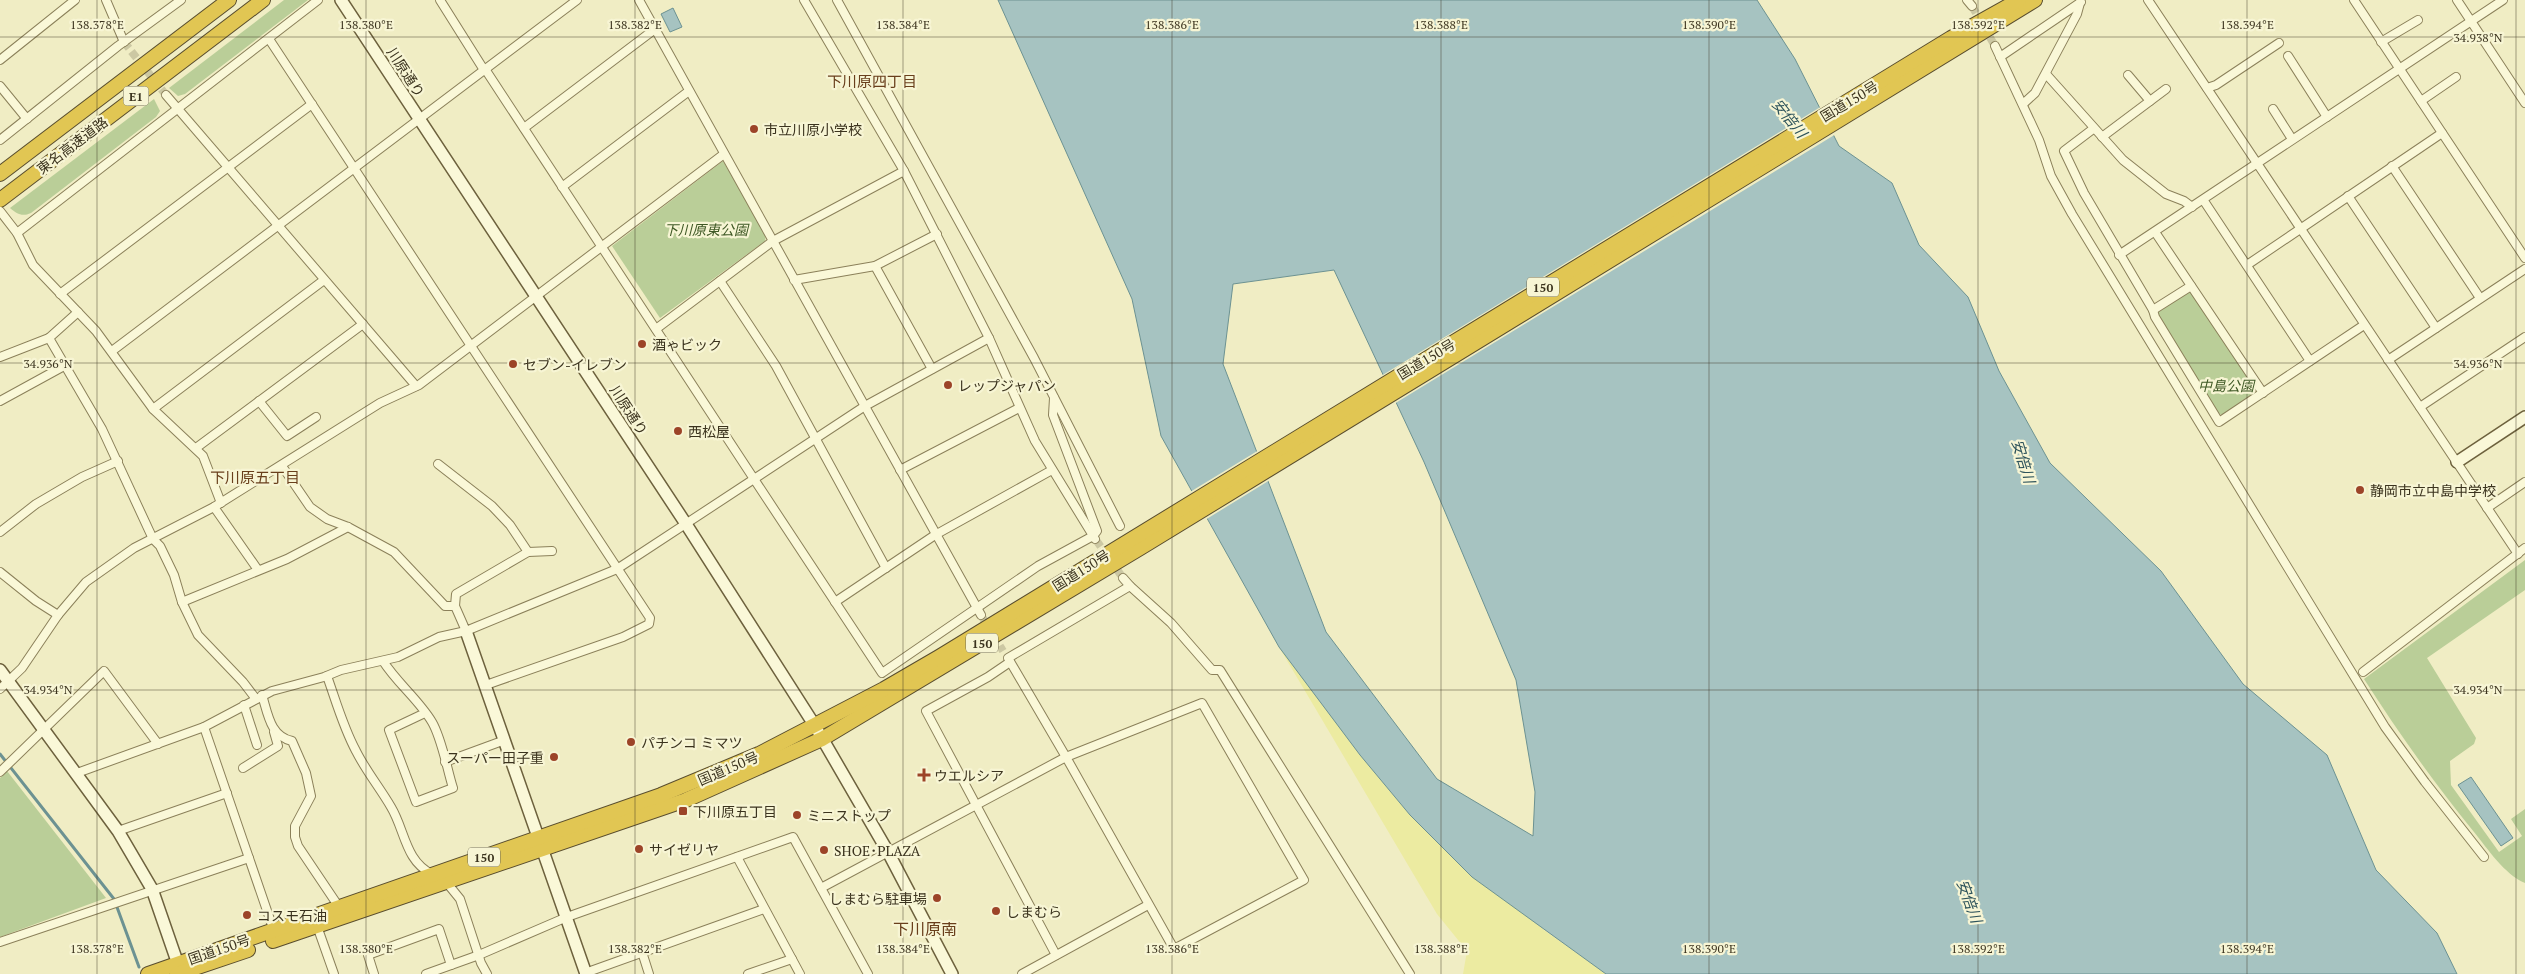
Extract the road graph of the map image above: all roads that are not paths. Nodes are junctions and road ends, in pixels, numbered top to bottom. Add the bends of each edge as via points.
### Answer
1 (75, 0) edge
2 (106, 0) edge
3 (181, 0) edge
4 (228, 0) edge
5 (263, 0) edge
6 (318, 0) edge
7 (341, 0) edge
8 (452, 0) edge
9 (577, 0) edge
10 (639, 0) edge
11 (804, 0) edge
12 (837, 0) edge
13 (2005, 0) edge
14 (2019, 0) edge
15 (2035, 0) edge
16 (2047, 0) edge
17 (2148, 0) edge
18 (2354, 0) edge
19 (2457, 0) edge
20 (2504, 0) edge
21 (2082, 1) edge
22 (442, 3) edge
23 (2418, 20) dead end
24 (2471, 21) junction
25 (655, 29) junction
26 (269, 38) junction
27 (124, 42) junction
28 (2381, 42) junction
29 (1954, 43) junction
30 (2279, 43) dead end
31 (1995, 46) tunnel mouth
32 (2288, 56) dead end
33 (2000, 57) junction
34 (0, 60) edge
35 (2398, 68) junction
36 (485, 69) junction
37 (2046, 74) junction
38 (2128, 75) dead end
39 (2456, 78) dead end
40 (0, 86) edge
41 (2206, 88) junction
42 (2166, 89) dead end
43 (689, 91) junction
44 (166, 95) tunnel mouth
45 (2150, 101) junction
46 (2421, 101) junction
47 (2525, 103) edge
48 (312, 104) junction
49 (2023, 104) junction
50 (177, 109) junction
51 (2273, 109) dead end
52 (2327, 117) junction
53 (419, 118) junction
54 (27, 119) junction
55 (524, 128) junction
56 (2094, 129) junction
57 (2442, 134) junction
58 (2102, 137) junction
59 (0, 140) edge
60 (2292, 140) junction
61 (724, 154) junction
62 (2258, 164) junction
63 (2392, 166) junction
64 (354, 168) junction
65 (227, 169) junction
66 (904, 171) junction
67 (0, 174) edge
68 (562, 187) junction
69 (5, 196) edge
70 (2348, 196) junction
71 (2204, 201) junction
72 (2192, 207) junction
73 (0, 211) edge
74 (278, 226) junction
75 (2301, 228) junction
76 (2155, 232) junction
77 (16, 233) junction
78 (937, 234) junction
79 (773, 241) junction
80 (602, 246) junction
81 (2119, 255) junction
82 (2525, 258) edge
83 (2247, 265) junction
84 (875, 266) junction
85 (2525, 269) edge
86 (324, 280) junction
87 (794, 280) junction
88 (720, 281) junction
89 (2191, 286) junction
90 (60, 294) junction
91 (536, 296) junction
92 (2480, 298) junction
93 (2153, 310) junction
94 (78, 312) junction
95 (363, 324) junction
96 (2364, 325) junction
97 (2436, 328) junction
98 (656, 329) junction
99 (2525, 337) edge
100 (49, 338) junction
101 (989, 338) junction
102 (470, 346) junction
103 (112, 351) junction
104 (0, 357) edge
105 (2388, 360) junction
106 (2310, 361) junction
107 (64, 366) junction
108 (932, 369) junction
109 (416, 386) junction
110 (2263, 393) junction
111 (1054, 398) junction
112 (0, 401) edge
113 (259, 401) junction
114 (865, 406) junction
115 (2420, 407) junction
116 (1019, 408) junction
117 (153, 409) junction
118 (316, 417) dead end
119 (2525, 417) edge
120 (816, 438) junction
121 (196, 448) junction
122 (118, 461) junction
123 (2457, 462) junction
124 (438, 464) dead end
125 (282, 466) junction
126 (900, 470) junction
127 (1052, 470) junction
128 (754, 479) junction
129 (2525, 482) edge
130 (218, 505) junction
131 (2487, 508) junction
132 (686, 524) junction
133 (1120, 526) dead end
134 (348, 527) junction
135 (0, 532) edge
136 (935, 535) junction
137 (1095, 538) junction
138 (153, 539) junction
139 (1139, 542) junction
140 (2525, 548) edge
141 (552, 551) dead end
142 (528, 552) junction
143 (2518, 554) junction
144 (886, 568) junction
145 (617, 569) junction
146 (258, 570) junction
147 (0, 572) edge
148 (1123, 578) tunnel mouth
149 (1130, 586) junction
150 (182, 602) junction
151 (835, 602) junction
152 (455, 606) junction
153 (979, 612) junction
154 (58, 614) junction
155 (466, 631) junction
156 (1003, 651) tunnel mouth
157 (1009, 660) junction
158 (383, 661) junction
159 (0, 670) edge
160 (2363, 672) dead end
161 (327, 676) junction
162 (9, 681) junction
163 (486, 686) junction
164 (0, 690) edge
165 (259, 697) junction
166 (244, 705) junction
167 (425, 713) junction
168 (815, 726) junction
169 (204, 727) junction
170 (44, 728) junction
171 (274, 731) junction
172 (822, 739) junction
173 (505, 740) junction
174 (158, 744) junction
175 (257, 745) dead end
176 (1066, 757) junction
177 (445, 762) junction
178 (243, 768) dead end
179 (0, 772) edge
180 (77, 773) junction
181 (227, 793) junction
182 (976, 805) junction
183 (118, 831) junction
184 (542, 844) junction
185 (888, 852) junction
186 (737, 857) junction
187 (2484, 857) dead end
188 (249, 858) junction
189 (432, 874) junction
190 (448, 883) junction
191 (821, 888) junction
192 (152, 889) junction
193 (1148, 905) junction
194 (339, 907) junction
195 (764, 909) junction
196 (566, 917) junction
197 (317, 926) junction
198 (274, 930) junction
199 (0, 942) edge
200 (642, 952) junction
201 (1056, 955) junction
202 (479, 956) junction
203 (792, 959) junction
204 (451, 965) junction
205 (180, 971) edge
206 (586, 973) edge
207 (148, 974) edge
208 (334, 974) edge
209 (374, 974) edge
210 (426, 974) edge
211 (487, 974) edge
212 (649, 974) edge
213 (748, 974) edge
214 (800, 974) edge
215 (868, 974) edge
216 (952, 974) edge
217 (1022, 974) edge
218 (1410, 974) edge

1 - 34 street
2 - 27 street
3 - 27 street
4 - 67 highway, 東名高速道路 / E1
5 - 69 highway, 東名高速道路 / E1
6 - 26 street
7 - 53 street, 川原通り
8 - 22 street
9 - 36 street
10 - 25 street
11 - 66 street
12 - 111 street
13 - 29 highway, 国道150号 / 150
14 - 29 highway, 国道150号 / 150
15 - 29 highway, 国道150号 / 150
16 - 29 highway, 国道150号 / 150
17 - 41 street
18 - 28 street
19 - 24 street
20 - 24 street
21 - 33 street
21 - 37 street
22 - 36 street
23 - 28 street
24 - 35 street
24 - 47 street
25 - 43 street
25 - 55 street
26 - 48 street
26 - 50 street
27 - 54 street
28 - 35 street
29 - 139 highway, 国道150号 / 150
30 - 41 street via 2216,85
31 - 33 street
32 - 52 street
33 - 49 street
35 - 46 street
35 - 52 street
36 - 53 street
36 - 55 street
37 - 49 street via 2029,101
37 - 56 street
38 - 45 street
39 - 46 street
40 - 54 street
41 - 62 street
42 - 45 street
43 - 61 street
43 - 68 street
44 - 50 street
45 - 58 street
46 - 57 street
48 - 64 street
48 - 65 street
49 - 187 street via 2051,176 2072,214 2265,534 2385,727
50 - 65 street
50 - 77 street
51 - 60 street
52 - 60 street
53 - 64 street
53 - 91 street, 川原通り
54 - 59 street
55 - 68 street
56 - 58 street
56 - 81 street via 2064,151
57 - 63 street
57 - 82 street
58 - 72 street via 2130,166 2166,194
60 - 62 street
61 - 79 street
61 - 80 street
62 - 71 street
62 - 75 street
63 - 70 street
63 - 92 street
64 - 74 street
64 - 102 street
65 - 74 street
65 - 90 street
66 - 78 street
66 - 79 street
68 - 80 street
70 - 75 street
70 - 97 street
71 - 72 street
71 - 83 street
72 - 76 street
73 - 77 street
74 - 86 street
74 - 103 street
75 - 83 street
75 - 96 street
76 - 81 street
76 - 89 street
77 - 90 street via 33,265
78 - 84 street
78 - 101 street
79 - 87 street
79 - 88 street
80 - 91 street
80 - 98 street
81 - 93 street
83 - 106 street
84 - 87 street
84 - 108 street
85 - 92 street
86 - 95 street
86 - 117 street
87 - 114 street
88 - 98 street
88 - 120 street via 776,366
89 - 93 street
89 - 110 street
90 - 94 street
91 - 102 street
91 - 132 street, 川原通り
92 - 97 street
93 - 110 street via 2219,422
94 - 100 street
94 - 103 street
95 - 109 street
95 - 113 street
96 - 105 street
96 - 106 street
97 - 105 street
98 - 128 street
99 - 115 street
100 - 104 street
100 - 107 street
101 - 108 street
101 - 116 street
102 - 109 street
102 - 145 street
103 - 117 street
105 - 115 street
106 - 110 street
107 - 112 street
107 - 122 street
108 - 114 street
109 - 125 street via 380,403
111 - 133 street
111 - 137 street via 1053,415 1097,531
113 - 118 street via 286,436
113 - 121 street
114 - 120 street
114 - 126 street
115 - 123 street
116 - 126 street
116 - 127 street
117 - 121 street
119 - 123 street
120 - 128 street
120 - 144 street
121 - 130 street via 203,456
122 - 135 street via 82,477 36,504
122 - 138 street
123 - 131 street
124 - 142 street via 502,515
125 - 130 street
125 - 134 street via 310,507 327,519
126 - 136 street
127 - 136 street
127 - 137 street
128 - 132 street
128 - 151 street
129 - 131 street
130 - 138 street
130 - 146 street
131 - 143 street
132 - 145 street
132 - 168 street, 川原通り
134 - 146 street via 321,543
134 - 152 street via 394,552 445,606
136 - 144 street
136 - 153 street
137 - 153 street via 1038,566
138 - 150 street via 160,546 174,575
138 - 154 street via 134,548 86,582
139 - 168 highway, 国道150号 / 150
139 - 172 highway, 国道150号 / 150
140 - 143 street
141 - 142 street
142 - 152 street via 460,591 455,597
143 - 160 street
144 - 151 street
145 - 155 street
145 - 163 street via 650,618 649,624 623,637
146 - 150 street
147 - 154 street
148 - 149 street
149 - 157 street
149 - 218 street via 1170,623 1212,670 1220,670
150 - 165 street via 198,635
151 - 153 street via 882,673
152 - 155 street
154 - 162 street via 36,649
155 - 158 street via 439,637
155 - 163 street
156 - 157 street
157 - 176 street
157 - 182 street via 926,711
158 - 161 street
158 - 167 street
159 - 162 street
161 - 165 street
161 - 189 street via 358,754 392,807 416,862
162 - 164 street
162 - 170 street
163 - 173 street
165 - 166 street
165 - 171 street
166 - 169 street
166 - 175 street
167 - 177 street via 432,722
167 - 177 street via 389,730 416,802 453,788
168 - 172 street, 川原通り
168 - 184 highway, 国道150号 / 150 via 732,767
169 - 174 street
169 - 181 street
170 - 174 street via 104,672
170 - 179 street
170 - 180 street
171 - 178 street via 278,746
171 - 194 street via 278,737 292,742 310,787 311,796 295,826 298,846
172 - 184 highway, 国道150号 / 150 via 704,794
172 - 185 street, 川原通り
173 - 177 street
173 - 184 street
174 - 180 street
176 - 182 street
176 - 193 street
176 - 193 street via 1202,703 1304,880 1174,949
180 - 183 street
181 - 183 street
181 - 188 street
182 - 185 street
182 - 201 street
183 - 192 street
184 - 189 highway, 国道150号 / 150
184 - 190 highway, 国道150号 / 150
184 - 196 street
185 - 191 street
185 - 216 street, 川原通り
186 - 191 street via 793,837
186 - 195 street
186 - 196 street
188 - 192 street
188 - 198 street
189 - 194 highway, 国道150号 / 150
190 - 197 highway, 国道150号 / 150
190 - 202 street via 460,899
191 - 215 street
192 - 199 street
192 - 205 street
193 - 201 street
194 - 198 highway, 国道150号 / 150
195 - 200 street
195 - 203 street
196 - 202 street
196 - 206 street
197 - 205 highway, 国道150号 / 150
197 - 208 street
198 - 205 highway, 国道150号 / 150
200 - 206 street
200 - 212 street
201 - 217 street
202 - 204 street
202 - 211 street
203 - 213 street
203 - 214 street
204 - 209 street via 439,929 368,955
204 - 210 street
205 - 207 highway, 国道150号 / 150

